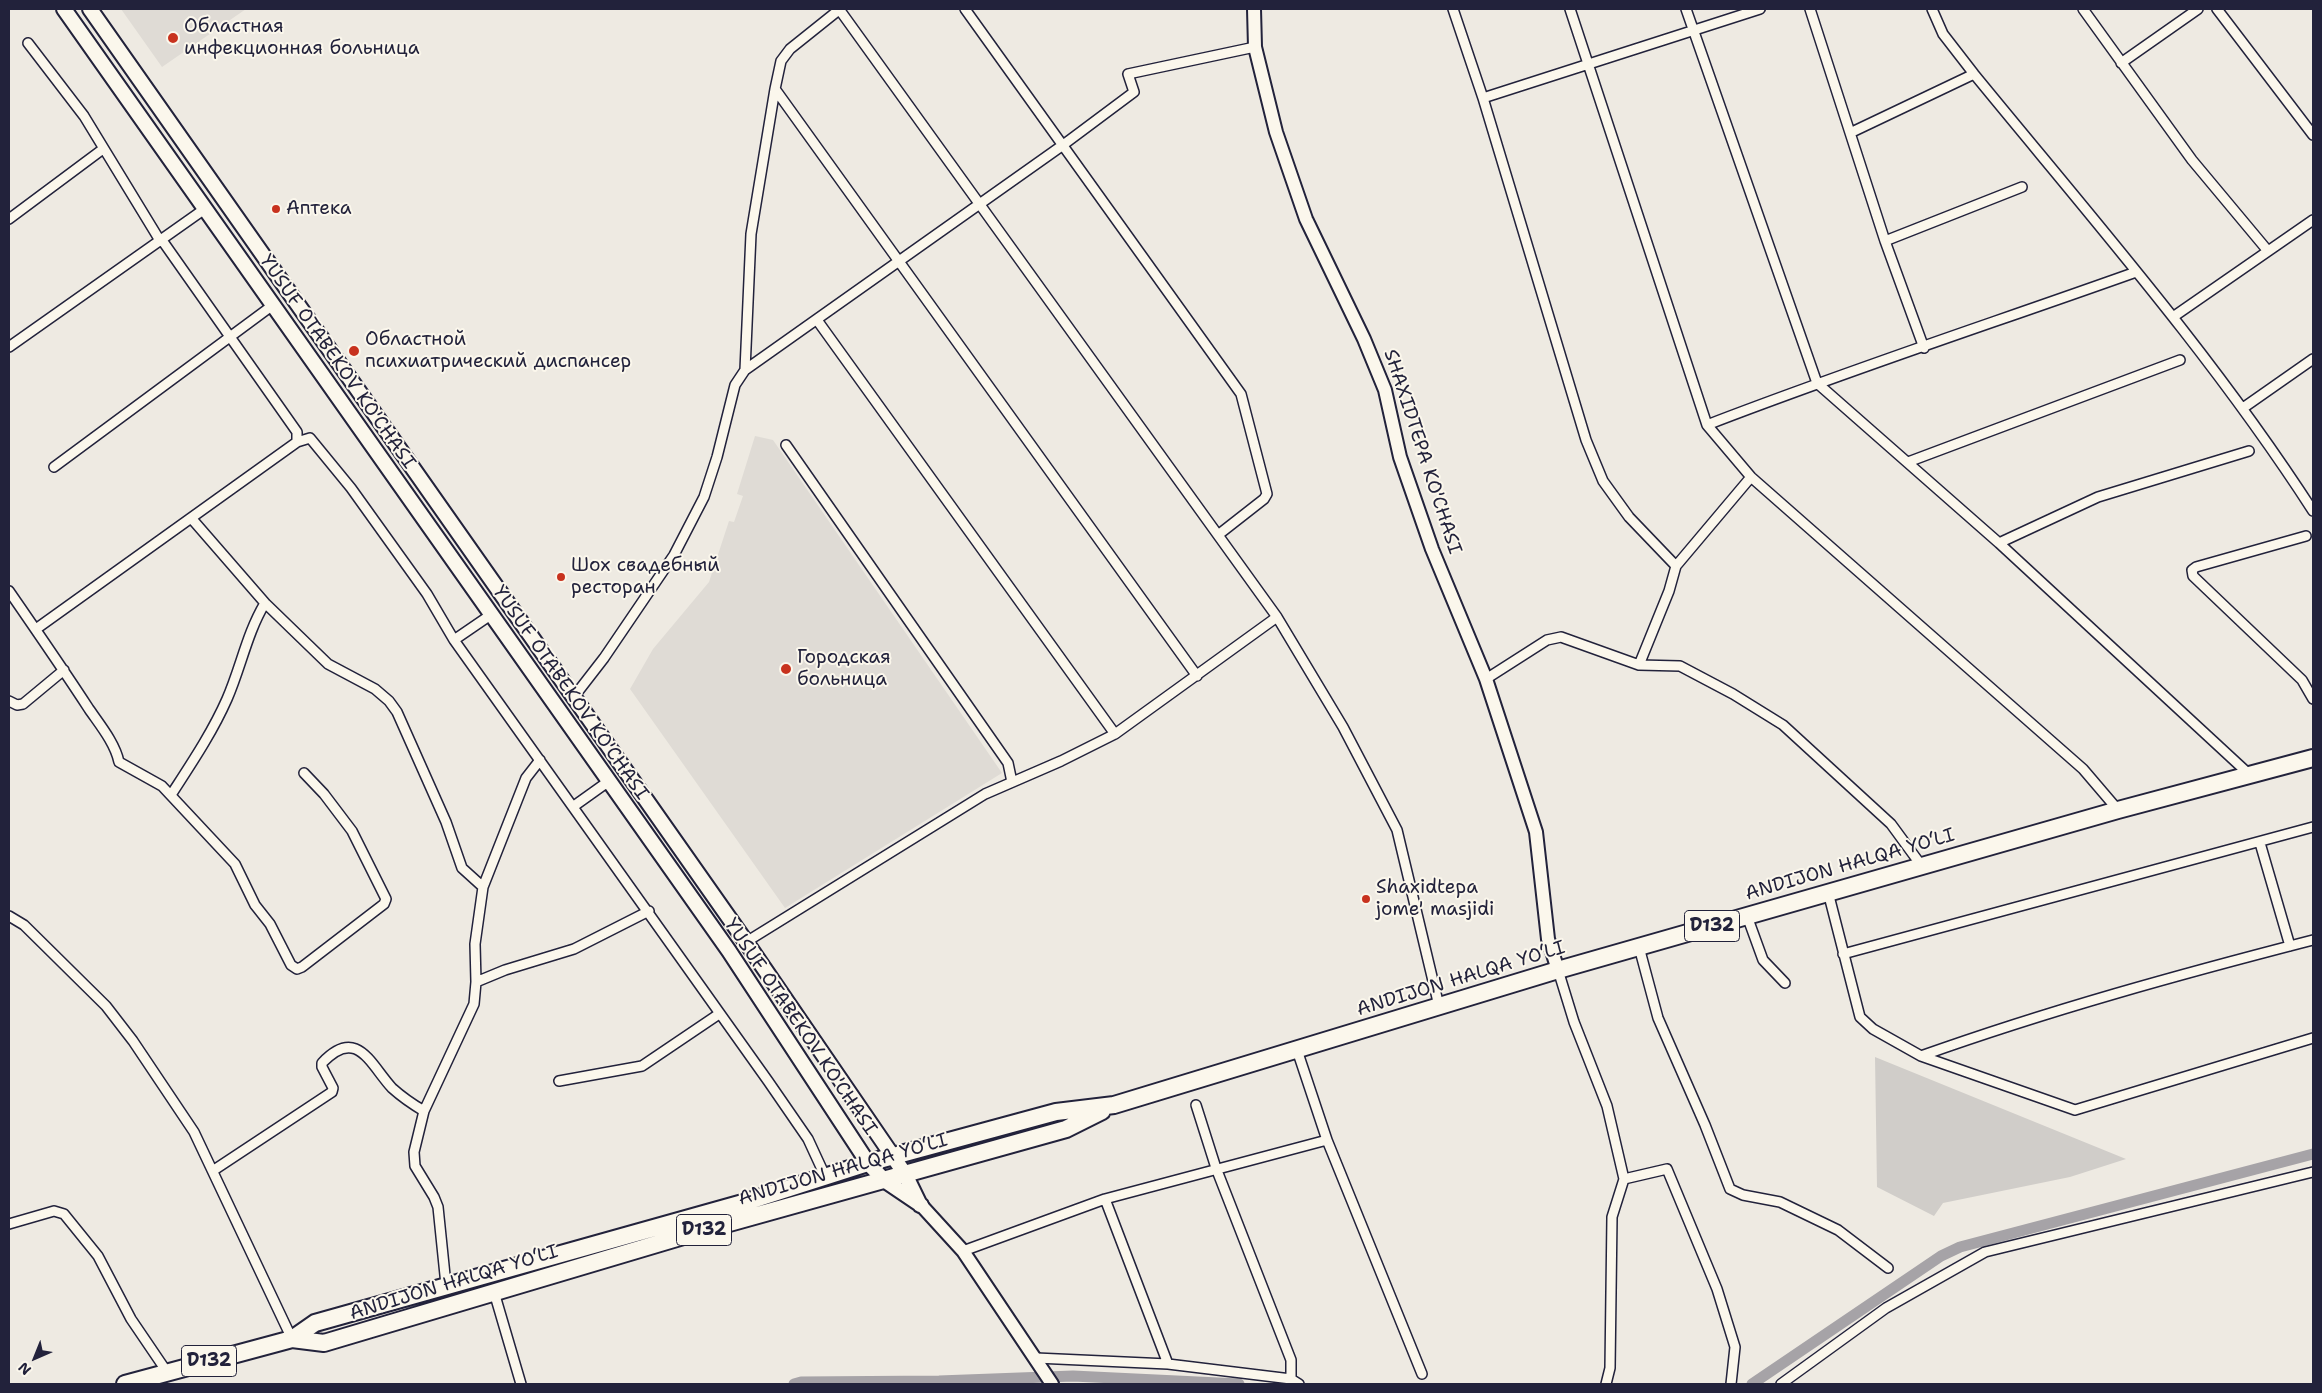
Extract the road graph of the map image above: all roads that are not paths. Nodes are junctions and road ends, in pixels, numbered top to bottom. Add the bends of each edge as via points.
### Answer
1 (64, 9) edge
2 (90, 9) edge
3 (840, 9) edge
4 (965, 9) edge
5 (1254, 9) edge
6 (1453, 9) edge
7 (1570, 9) edge
8 (1686, 9) edge
9 (1760, 9) edge
10 (1810, 9) edge
11 (1932, 9) edge
12 (2083, 9) edge
13 (2198, 9) edge
14 (2217, 9) edge
15 (1693, 31) junction
16 (28, 43) dead end
17 (1255, 47) junction
18 (2121, 63) junction
19 (1588, 65) junction
20 (1974, 74) junction
21 (148, 89) junction
22 (774, 89) junction
23 (1483, 98) junction
24 (131, 101) junction
25 (1850, 133) junction
26 (2313, 135) edge
27 (1063, 145) junction
28 (103, 148) junction
29 (2022, 187) dead end
30 (981, 204) junction
31 (206, 208) junction
32 (9, 219) edge
33 (2313, 220) edge
34 (159, 239) junction
35 (1885, 241) junction
36 (2268, 251) junction
37 (899, 261) junction
38 (2136, 272) junction
39 (273, 305) junction
40 (2173, 317) junction
41 (818, 320) junction
42 (232, 337) junction
43 (9, 347) edge
44 (1924, 348) junction
45 (2313, 359) edge
46 (2180, 360) dead end
47 (745, 370) junction
48 (1817, 383) junction
49 (2243, 408) junction
50 (1707, 425) junction
51 (297, 442) junction
52 (786, 445) dead end
53 (2249, 451) dead end
54 (1908, 462) junction
55 (54, 467) dead end
56 (1751, 476) junction
57 (2310, 498) edge
58 (2313, 511) edge
59 (192, 519) junction
60 (1218, 535) junction
61 (2306, 536) dead end
62 (2000, 543) junction
63 (1676, 566) junction
64 (9, 591) edge
65 (265, 603) junction
66 (492, 614) junction
67 (1277, 617) junction
68 (36, 628) junction
69 (454, 640) junction
70 (1639, 665) junction
71 (64, 670) junction
72 (1197, 676) junction
73 (1486, 679) junction
74 (573, 698) junction
75 (2313, 699) edge
76 (9, 701) edge
77 (1115, 734) junction
78 (2313, 758) edge
79 (540, 760) junction
80 (304, 773) dead end
81 (2252, 776) junction
82 (609, 781) junction
83 (1012, 782) junction
84 (171, 795) junction
85 (574, 806) junction
86 (2118, 810) junction
87 (2313, 827) edge
88 (2260, 843) junction
89 (1921, 865) junction
90 (484, 888) junction
91 (1828, 892) junction
92 (649, 911) junction
93 (9, 916) edge
94 (1747, 916) junction
95 (2313, 940) edge
96 (746, 942) junction
97 (2290, 946) junction
98 (1639, 947) junction
99 (1843, 954) junction
100 (1558, 970) junction
101 (476, 982) junction
102 (1785, 983) dead end
103 (1439, 1006) junction
104 (718, 1014) junction
105 (2313, 1038) edge
106 (1297, 1050) junction
107 (1922, 1056) junction
108 (559, 1081) dead end
109 (1114, 1105) junction
110 (1196, 1105) dead end
111 (424, 1111) junction
112 (1327, 1140) junction
113 (892, 1157) junction
114 (868, 1163) junction
115 (1216, 1168) junction
116 (214, 1170) junction
117 (2313, 1172) edge
118 (905, 1174) junction
119 (826, 1178) junction
120 (1624, 1179) junction
121 (884, 1180) junction
122 (1105, 1199) junction
123 (921, 1205) junction
124 (9, 1224) edge
125 (963, 1251) junction
126 (1888, 1268) dead end
127 (446, 1285) junction
128 (494, 1292) junction
129 (292, 1339) junction
130 (1038, 1361) junction
131 (1168, 1364) junction
132 (166, 1372) junction
133 (1422, 1374) dead end
134 (1295, 1382) edge
135 (125, 1384) edge
136 (521, 1384) edge
137 (1052, 1384) edge
138 (1606, 1384) edge
139 (1731, 1384) edge
140 (1781, 1384) edge

1 - 24 main road, YUSUF OTABEKOV KO'CHASI
2 - 21 main road, YUSUF OTABEKOV KO'CHASI
3 - 22 street via 784,54
3 - 30 street
4 - 27 street
5 - 17 street, SHAXIDTEPA KO'CHASI
6 - 23 street
7 - 19 street
8 - 15 street
9 - 15 street
10 - 25 street
11 - 20 street via 1943,34
12 - 18 street
13 - 18 street
14 - 26 street
15 - 19 street
15 - 48 street
16 - 28 street via 84,116
17 - 27 street via 1128,74 1134,92
17 - 73 street, SHAXIDTEPA KO'CHASI via 1276,132 1306,219 1385,390 1400,457 1432,549
18 - 36 street via 2192,160
19 - 23 street
19 - 50 street
20 - 25 street
20 - 38 street
21 - 24 main road
21 - 74 main road, YUSUF OTABEKOV KO'CHASI
22 - 37 street
22 - 47 street via 751,234
23 - 63 street via 1586,440 1603,481 1630,518
24 - 31 main road, YUSUF OTABEKOV KO'CHASI
25 - 35 street
27 - 30 street
27 - 60 street via 1241,394 1267,494 1264,500
28 - 32 street
28 - 34 street
29 - 35 street
30 - 37 street
30 - 60 street
31 - 34 street
31 - 39 main road, YUSUF OTABEKOV KO'CHASI
33 - 36 street
34 - 42 street
34 - 43 street
35 - 44 street
36 - 40 street
37 - 41 street
37 - 72 street
38 - 40 street
38 - 44 street
39 - 42 street
39 - 66 main road, YUSUF OTABEKOV KO'CHASI
40 - 49 street
41 - 47 street
41 - 77 street
42 - 51 street via 297,432
42 - 55 street
44 - 48 street
45 - 49 street
46 - 54 street
47 - 74 street via 735,385 704,496 674,555
48 - 50 street
48 - 54 street
49 - 57 street
50 - 56 street
51 - 59 street
51 - 69 street via 310,438 320,448 427,594
52 - 83 street via 1008,763
53 - 62 street via 2098,497
54 - 62 street
56 - 63 street
56 - 86 street via 2083,770
57 - 58 street
59 - 65 street
59 - 68 street
60 - 67 street
61 - 75 street via 2192,570 2193,576 2302,680
62 - 81 street
63 - 70 street
64 - 68 street
65 - 84 street via 254,621 224,705
65 - 90 street via 328,664 389,700 446,822 462,868
66 - 69 street
66 - 82 main road, YUSUF OTABEKOV KO'CHASI
67 - 72 street
67 - 103 street via 1343,727 1397,830
68 - 71 street
69 - 79 street
70 - 73 street via 1561,637 1547,640
70 - 89 street via 1680,666 1783,725 1891,824
71 - 76 street via 23,704
71 - 84 street via 116,750 119,762 162,786
72 - 77 street
73 - 100 street, SHAXIDTEPA KO'CHASI via 1536,832 1548,939
74 - 96 main road, YUSUF OTABEKOV KO'CHASI
77 - 83 street via 1061,762
78 - 81 highway, ANDIJON HALQA YO‘LI / D132
79 - 85 street
79 - 90 street via 526,778
80 - 84 street via 352,831 386,899 384,904 297,969 291,965 270,924 255,905 235,864
81 - 86 highway, ANDIJON HALQA YO‘LI / D132
82 - 85 street
82 - 114 main road, YUSUF OTABEKOV KO'CHASI via 729,951
83 - 96 street via 985,794
85 - 92 street
86 - 89 highway, ANDIJON HALQA YO‘LI / D132
87 - 88 street
88 - 97 street
88 - 99 street
89 - 91 highway, ANDIJON HALQA YO‘LI / D132
90 - 101 street via 475,944
91 - 94 highway, ANDIJON HALQA YO‘LI / D132
91 - 99 street
92 - 101 street via 574,949
92 - 104 street
93 - 116 street via 24,925 106,1006 194,1132
94 - 98 highway, ANDIJON HALQA YO‘LI / D132
94 - 102 street via 1763,960
95 - 97 street
96 - 113 main road, YUSUF OTABEKOV KO'CHASI
97 - 107 street via 2154,981
98 - 100 highway, ANDIJON HALQA YO‘LI / D132
98 - 126 street via 1658,1018 1730,1189 1743,1195 1780,1202 1838,1230
99 - 107 street via 1860,1017 1873,1029
100 - 103 highway, ANDIJON HALQA YO‘LI / D132
100 - 120 street via 1574,1022 1607,1106
101 - 111 street via 474,1004
103 - 106 highway, ANDIJON HALQA YO‘LI / D132
104 - 108 street via 642,1066
104 - 119 street via 808,1139
105 - 107 street via 2075,1110
106 - 109 highway, ANDIJON HALQA YO‘LI / D132
106 - 112 street
109 - 113 highway, ANDIJON HALQA YO‘LI / D132 via 1056,1112
109 - 118 highway, ANDIJON HALQA YO‘LI / D132 via 1066,1128
110 - 115 street
111 - 116 street via 392,1087 374,1062 354,1047 345,1046 322,1063 332,1092
111 - 127 street via 414,1160 438,1207
112 - 115 street
112 - 133 street
113 - 114 highway, ANDIJON HALQA YO‘LI / D132
113 - 118 main road, YUSUF OTABEKOV KO'CHASI
114 - 119 highway, ANDIJON HALQA YO‘LI / D132
114 - 121 main road, YUSUF OTABEKOV KO'CHASI
115 - 122 street
115 - 134 street via 1291,1360
116 - 129 street
117 - 140 street via 1985,1252 1886,1308
118 - 121 highway, ANDIJON HALQA YO‘LI / D132
118 - 123 main road, YUSUF OTABEKOV KO'CHASI
119 - 127 highway, ANDIJON HALQA YO‘LI / D132
120 - 138 street via 1612,1218 1610,1368
120 - 139 street via 1667,1169 1717,1289 1735,1347
121 - 123 main road, YUSUF OTABEKOV KO'CHASI
121 - 128 highway, ANDIJON HALQA YO‘LI / D132
122 - 125 street
122 - 131 street
123 - 125 street
124 - 132 street via 54,1211 64,1214 98,1256 131,1319
125 - 130 street
127 - 129 highway, ANDIJON HALQA YO‘LI / D132 via 316,1322
128 - 129 highway, ANDIJON HALQA YO‘LI / D132 via 324,1343
128 - 136 street
129 - 132 highway, ANDIJON HALQA YO‘LI / D132
130 - 131 street
130 - 137 street
131 - 134 street
132 - 135 highway, ANDIJON HALQA YO‘LI / D132

